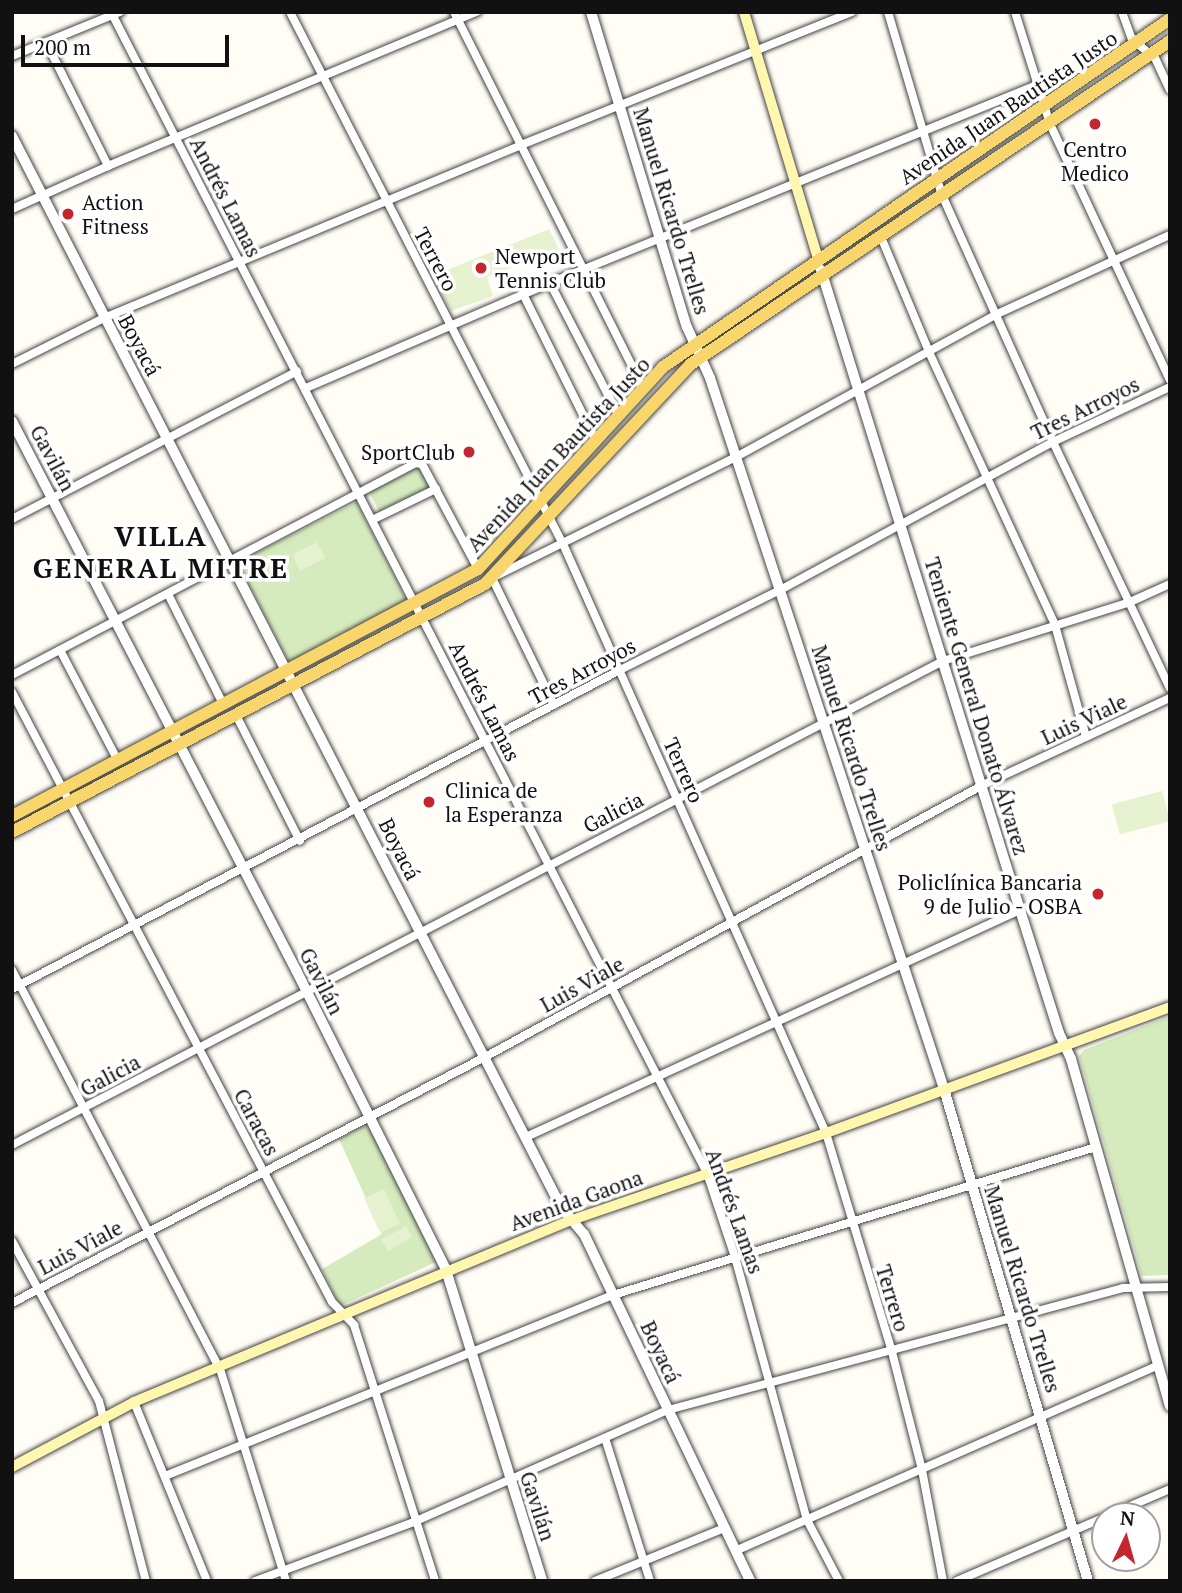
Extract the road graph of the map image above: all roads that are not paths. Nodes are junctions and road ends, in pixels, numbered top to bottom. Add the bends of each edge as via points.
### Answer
1 (290, 12) edge
2 (477, 12) edge
3 (591, 12) edge
4 (744, 12) edge
5 (852, 12) edge
6 (888, 12) edge
7 (1015, 12) edge
8 (1122, 12) edge
9 (115, 13) edge
10 (456, 16) edge
11 (1170, 19) edge
12 (1170, 41) edge
13 (46, 42) junction
14 (1135, 43) junction
15 (755, 51) junction
16 (1150, 55) junction
17 (12, 56) edge
18 (323, 75) junction
19 (1037, 85) junction
20 (1170, 90) edge
21 (620, 107) junction
22 (1044, 107) junction
23 (1050, 124) junction
24 (922, 133) junction
25 (12, 136) edge
26 (176, 138) junction
27 (521, 145) junction
28 (108, 166) junction
29 (937, 179) junction
30 (795, 184) junction
31 (42, 194) junction
32 (942, 195) junction
33 (386, 201) junction
34 (12, 209) edge
35 (1170, 234) edge
36 (881, 237) junction
37 (660, 240) junction
38 (818, 259) junction
39 (1112, 261) junction
40 (239, 262) junction
41 (582, 270) junction
42 (824, 277) junction
43 (550, 282) junction
44 (523, 294) junction
45 (995, 315) junction
46 (104, 318) junction
47 (451, 324) junction
48 (694, 344) junction
49 (929, 352) junction
50 (701, 357) junction
51 (12, 364) edge
52 (297, 371) junction
53 (1170, 380) edge
54 (643, 387) junction
55 (1170, 387) edge
56 (306, 388) junction
57 (859, 390) junction
58 (618, 414) junction
59 (12, 421) edge
60 (167, 439) junction
61 (595, 439) junction
62 (1053, 442) junction
63 (736, 457) junction
64 (988, 477) junction
65 (436, 489) junction
66 (359, 491) junction
67 (53, 499) junction
68 (540, 501) junction
69 (549, 516) junction
70 (12, 519) edge
71 (374, 519) junction
72 (900, 525) junction
73 (563, 544) junction
74 (229, 560) junction
75 (478, 569) junction
76 (492, 578) junction
77 (1170, 584) edge
78 (780, 590) junction
79 (168, 594) junction
80 (1130, 602) junction
81 (415, 603) junction
82 (423, 617) junction
83 (116, 622) junction
84 (1055, 625) junction
85 (60, 650) junction
86 (943, 660) junction
87 (286, 670) junction
88 (620, 670) junction
89 (12, 675) edge
90 (294, 686) junction
91 (1170, 688) edge
92 (12, 692) edge
93 (1170, 698) edge
94 (223, 704) junction
95 (554, 705) junction
96 (236, 715) junction
97 (824, 723) junction
98 (172, 730) junction
99 (1086, 737) junction
100 (486, 741) junction
101 (179, 745) junction
102 (117, 759) junction
103 (981, 786) junction
104 (64, 789) junction
105 (677, 798) junction
106 (70, 802) junction
107 (358, 809) junction
108 (12, 816) edge
109 (12, 832) edge
110 (300, 841) junction
111 (865, 850) junction
112 (549, 865) junction
113 (244, 870) junction
114 (1020, 910) junction
115 (733, 922) junction
116 (134, 925) junction
117 (421, 932) junction
118 (904, 965) junction
119 (12, 970) edge
120 (16, 987) edge
121 (613, 987) junction
122 (307, 992) junction
123 (1170, 1007) edge
124 (779, 1022) junction
125 (1065, 1047) junction
126 (199, 1048) junction
127 (485, 1056) junction
128 (658, 1078) junction
129 (944, 1089) junction
130 (85, 1108) junction
131 (369, 1117) junction
132 (826, 1133) junction
133 (526, 1137) junction
134 (12, 1145) edge
135 (1096, 1147) junction
136 (264, 1172) junction
137 (707, 1173) junction
138 (972, 1185) junction
139 (572, 1220) junction
140 (852, 1222) junction
141 (149, 1231) junction
142 (12, 1241) edge
143 (735, 1257) junction
144 (446, 1270) junction
145 (1135, 1286) junction
146 (1170, 1287) edge
147 (39, 1289) junction
148 (613, 1294) junction
149 (12, 1303) edge
150 (345, 1314) junction
151 (1011, 1317) junction
152 (470, 1352) junction
153 (892, 1352) junction
154 (1158, 1365) junction
155 (220, 1369) junction
156 (771, 1383) junction
157 (375, 1390) junction
158 (134, 1402) junction
159 (1170, 1406) edge
160 (668, 1410) junction
161 (104, 1417) junction
162 (1041, 1417) junction
163 (605, 1438) junction
164 (245, 1444) junction
165 (12, 1467) edge
166 (922, 1469) junction
167 (165, 1476) junction
168 (510, 1479) junction
169 (1170, 1489) edge
170 (1139, 1502) edge
171 (807, 1520) junction
172 (416, 1521) junction
173 (1091, 1523) edge
174 (724, 1528) junction
175 (1074, 1530) junction
176 (735, 1551) junction
177 (644, 1562) junction
178 (283, 1570) junction
179 (146, 1581) edge
180 (207, 1581) edge
181 (255, 1581) edge
182 (286, 1581) edge
183 (435, 1581) edge
184 (542, 1581) edge
185 (595, 1581) edge
186 (650, 1581) edge
187 (750, 1581) edge
188 (839, 1581) edge
189 (943, 1581) edge
190 (957, 1581) edge
191 (1088, 1581) edge

1 - 18 street, Terrero
2 - 10 street
3 - 21 street, Manuel Ricardo Trelles
4 - 15 main road
5 - 15 street
6 - 24 street
7 - 19 street
8 - 14 street
9 - 13 street
9 - 26 street, Andrés Lamas
10 - 18 street
10 - 27 street
11 - 14 main road, Avenida Juan Bautista Justo
12 - 16 main road, Avenida Juan Bautista Justo
13 - 17 street
13 - 28 street
14 - 16 street
14 - 22 main road, Avenida Juan Bautista Justo
15 - 21 street
15 - 30 main road
16 - 20 street
16 - 23 main road, Avenida Juan Bautista Justo
18 - 26 street
18 - 33 street, Terrero
19 - 22 street
19 - 24 street
21 - 27 street
21 - 37 street, Manuel Ricardo Trelles
22 - 23 street
22 - 29 main road, Avenida Juan Bautista Justo
23 - 32 main road, Avenida Juan Bautista Justo
23 - 39 street
24 - 29 street
24 - 30 street
25 - 31 street, Boyacá
26 - 28 street
26 - 40 street, Andrés Lamas
27 - 33 street
27 - 41 street
28 - 31 street
29 - 32 street
29 - 38 main road, Avenida Juan Bautista Justo
30 - 37 street
30 - 38 main road
31 - 34 street
31 - 46 street, Boyacá
32 - 36 main road, Avenida Juan Bautista Justo
32 - 45 street
33 - 40 street
33 - 47 street, Terrero
35 - 39 street
36 - 42 main road, Avenida Juan Bautista Justo
36 - 49 street
37 - 41 street
37 - 48 street, Manuel Ricardo Trelles
38 - 42 street, Teniente General Donato Álvarez
38 - 48 main road, Avenida Juan Bautista Justo
39 - 45 street
39 - 53 street
40 - 46 street
40 - 52 street, Andrés Lamas
41 - 43 street
41 - 54 street
42 - 50 main road, Avenida Juan Bautista Justo
42 - 57 street, Teniente General Donato Álvarez
43 - 44 street
43 - 58 street
44 - 47 street
44 - 61 street
45 - 49 street
45 - 62 street
46 - 51 street
46 - 60 street, Boyacá
47 - 56 street
47 - 68 street, Terrero
48 - 50 street, Manuel Ricardo Trelles
48 - 54 main road, Avenida Juan Bautista Justo
49 - 57 street
49 - 64 street
50 - 63 street, Manuel Ricardo Trelles
50 - 69 main road, Avenida Juan Bautista Justo via 665,389
52 - 56 street, Andrés Lamas
52 - 60 street
54 - 58 main road, Avenida Juan Bautista Justo
55 - 62 street, Tres Arroyos
56 - 66 street, Andrés Lamas
57 - 63 street
57 - 72 street, Teniente General Donato Álvarez
58 - 61 main road, Avenida Juan Bautista Justo
59 - 67 street, Gavilán
60 - 67 street
60 - 74 street, Boyacá
61 - 68 main road, Avenida Juan Bautista Justo
62 - 64 street, Tres Arroyos
62 - 80 street
63 - 73 street
63 - 78 street, Manuel Ricardo Trelles
64 - 72 street, Tres Arroyos
64 - 84 street
65 - 66 street via 422,464 415,463
65 - 71 street
65 - 75 street
66 - 71 street, Andrés Lamas
66 - 74 street
67 - 70 street
67 - 83 street, Gavilán
68 - 69 street, Terrero
68 - 75 main road, Avenida Juan Bautista Justo
69 - 73 street, Terrero
69 - 76 main road, Avenida Juan Bautista Justo
71 - 81 street, Andrés Lamas
72 - 78 street, Tres Arroyos
72 - 86 street, Teniente General Donato Álvarez
73 - 76 street
73 - 88 street, Terrero
74 - 79 street
74 - 87 street, Boyacá
75 - 81 main road, Avenida Juan Bautista Justo
76 - 82 main road, Avenida Juan Bautista Justo
76 - 95 street
77 - 80 street, Galicia
78 - 88 street, Tres Arroyos
78 - 97 street, Manuel Ricardo Trelles
79 - 83 street
79 - 94 street
80 - 84 street, Galicia
80 - 91 street
81 - 82 street, Andrés Lamas
81 - 87 main road, Avenida Juan Bautista Justo
82 - 90 main road, Avenida Juan Bautista Justo
82 - 100 street, Andrés Lamas
83 - 85 street
83 - 98 street, Gavilán
84 - 86 street, Galicia
84 - 99 street
85 - 89 street
85 - 102 street
86 - 97 street, Galicia
86 - 103 street, Teniente General Donato Álvarez
87 - 90 street, Boyacá
87 - 94 main road, Avenida Juan Bautista Justo
88 - 95 street, Tres Arroyos
88 - 105 street, Terrero
90 - 96 main road, Avenida Juan Bautista Justo
90 - 107 street, Boyacá
92 - 104 street, Caracas
93 - 99 street, Luis Viale
94 - 98 main road, Avenida Juan Bautista Justo
95 - 100 street, Tres Arroyos
96 - 101 main road, Avenida Juan Bautista Justo
96 - 110 street
97 - 105 street, Galicia
97 - 111 street, Manuel Ricardo Trelles
98 - 101 street, Gavilán
98 - 102 main road, Avenida Juan Bautista Justo
99 - 103 street, Luis Viale
100 - 107 street, Tres Arroyos
100 - 112 street, Andrés Lamas
101 - 106 main road, Avenida Juan Bautista Justo
101 - 113 street, Gavilán
102 - 104 main road, Avenida Juan Bautista Justo
103 - 111 street, Luis Viale
103 - 114 street, Teniente General Donato Álvarez
104 - 106 street, Caracas
104 - 108 main road, Avenida Juan Bautista Justo
105 - 112 street, Galicia
105 - 115 street, Terrero
106 - 109 main road, Avenida Juan Bautista Justo
106 - 116 street, Caracas
107 - 110 street, Tres Arroyos
107 - 117 street, Boyacá
110 - 113 street, Tres Arroyos
111 - 115 street, Luis Viale
111 - 118 street, Manuel Ricardo Trelles
112 - 117 street, Galicia
112 - 121 street, Andrés Lamas
113 - 116 street, Tres Arroyos
113 - 122 street, Gavilán
114 - 118 street
114 - 125 street, Teniente General Donato Álvarez
115 - 121 street, Luis Viale
115 - 124 street, Terrero
116 - 120 street, Tres Arroyos
116 - 126 street, Caracas
117 - 122 street, Galicia
117 - 127 street, Boyacá
118 - 124 street
118 - 129 street, Manuel Ricardo Trelles
119 - 120 street
120 - 130 street
121 - 127 street, Luis Viale
121 - 128 street, Andrés Lamas
122 - 126 street, Galicia
122 - 131 street, Gavilán
123 - 125 main road, Avenida Gaona
124 - 128 street
124 - 132 street, Terrero
125 - 129 main road, Avenida Gaona
125 - 135 street, Teniente General Donato Álvarez
126 - 130 street, Galicia
126 - 136 street, Caracas
127 - 131 street, Luis Viale
127 - 133 street, Boyacá
128 - 133 street
128 - 137 street, Andrés Lamas
129 - 132 main road, Avenida Gaona
129 - 138 street, Manuel Ricardo Trelles
130 - 134 street, Galicia
130 - 141 street
131 - 136 street, Luis Viale
131 - 144 street, Gavilán
132 - 137 main road, Avenida Gaona
132 - 140 street, Terrero
133 - 139 street, Boyacá
135 - 138 street
135 - 145 street, Teniente General Donato Álvarez
136 - 141 street, Luis Viale
136 - 150 street, Caracas via 332,1302
137 - 139 main road, Avenida Gaona
137 - 143 street, Andrés Lamas
138 - 140 street
138 - 151 street, Manuel Ricardo Trelles
139 - 144 main road, Avenida Gaona
139 - 148 street, Boyacá via 584,1234
140 - 143 street
140 - 153 street, Terrero
141 - 147 street, Luis Viale
141 - 155 street
142 - 147 street
143 - 148 street
143 - 156 street, Andrés Lamas
144 - 150 main road, Avenida Gaona
144 - 152 street, Gavilán
145 - 146 street
145 - 151 street
145 - 154 street, Teniente General Donato Álvarez
147 - 149 street, Luis Viale
147 - 161 street
148 - 152 street
148 - 160 street, Boyacá
150 - 155 main road, Avenida Gaona
150 - 157 street, Caracas via 354,1325
151 - 153 street
151 - 162 street, Manuel Ricardo Trelles
152 - 157 street
152 - 168 street, Gavilán
153 - 156 street
153 - 166 street, Terrero
154 - 159 street, Teniente General Donato Álvarez
154 - 162 street
155 - 158 main road, Avenida Gaona
155 - 164 street
156 - 160 street
156 - 171 street, Andrés Lamas
157 - 164 street
157 - 172 street, Caracas
158 - 161 main road, Avenida Gaona
158 - 167 street
160 - 163 street
160 - 174 street, Boyacá
161 - 165 main road, Avenida Gaona
161 - 179 street
162 - 166 street
162 - 175 street, Manuel Ricardo Trelles
163 - 168 street
163 - 177 street
164 - 167 street
164 - 178 street
166 - 171 street
166 - 189 street, Terrero
167 - 180 street
168 - 172 street
168 - 184 street, Gavilán
169 - 170 street
171 - 176 street
171 - 188 street, Andrés Lamas
172 - 178 street
172 - 183 street, Caracas
173 - 175 street
174 - 176 street, Boyacá
174 - 177 street
175 - 190 street
175 - 191 street, Manuel Ricardo Trelles
176 - 187 street, Boyacá
177 - 185 street
177 - 186 street
178 - 181 street
178 - 182 street

